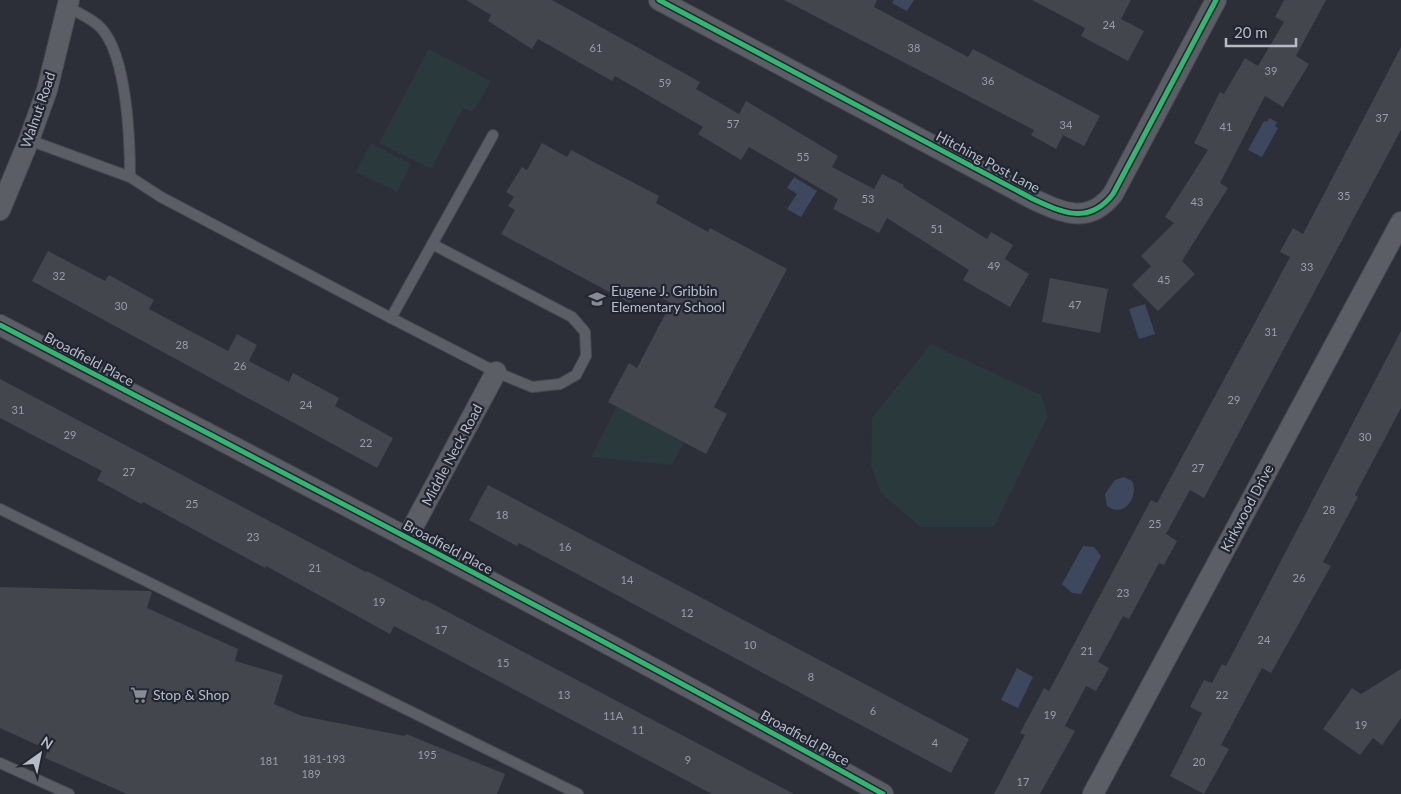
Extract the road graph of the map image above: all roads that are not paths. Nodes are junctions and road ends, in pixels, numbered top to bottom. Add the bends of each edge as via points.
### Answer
1 (659, 0) edge
2 (1216, 0) edge
3 (68, 4) edge
4 (493, 135) dead end
5 (29, 140) junction
6 (130, 176) junction
7 (2, 199) edge
8 (1401, 222) edge
9 (432, 244) junction
10 (391, 318) junction
11 (0, 325) edge
12 (496, 372) junction
13 (0, 508) edge
14 (407, 538) junction
15 (0, 763) edge
16 (69, 794) edge
17 (578, 794) edge
18 (883, 794) edge
19 (1094, 794) edge

1 - 2 street, Hitching Post Lane via 1033,200 1062,213 1083,214 1103,204 1113,194
3 - 5 street, Walnut Road via 47,90
3 - 6 lane via 100,26 110,40 126,106
4 - 9 lane
5 - 6 lane
5 - 7 street, Walnut Road
6 - 10 lane via 161,196
8 - 19 street, Kirkwood Drive
9 - 10 lane
9 - 12 lane via 572,317 584,332 586,356 576,375 560,384 532,387
10 - 12 lane
11 - 14 street, Broadfield Place
12 - 14 street, Middle Neck Road
13 - 17 lane
14 - 18 street, Broadfield Place
15 - 16 lane

